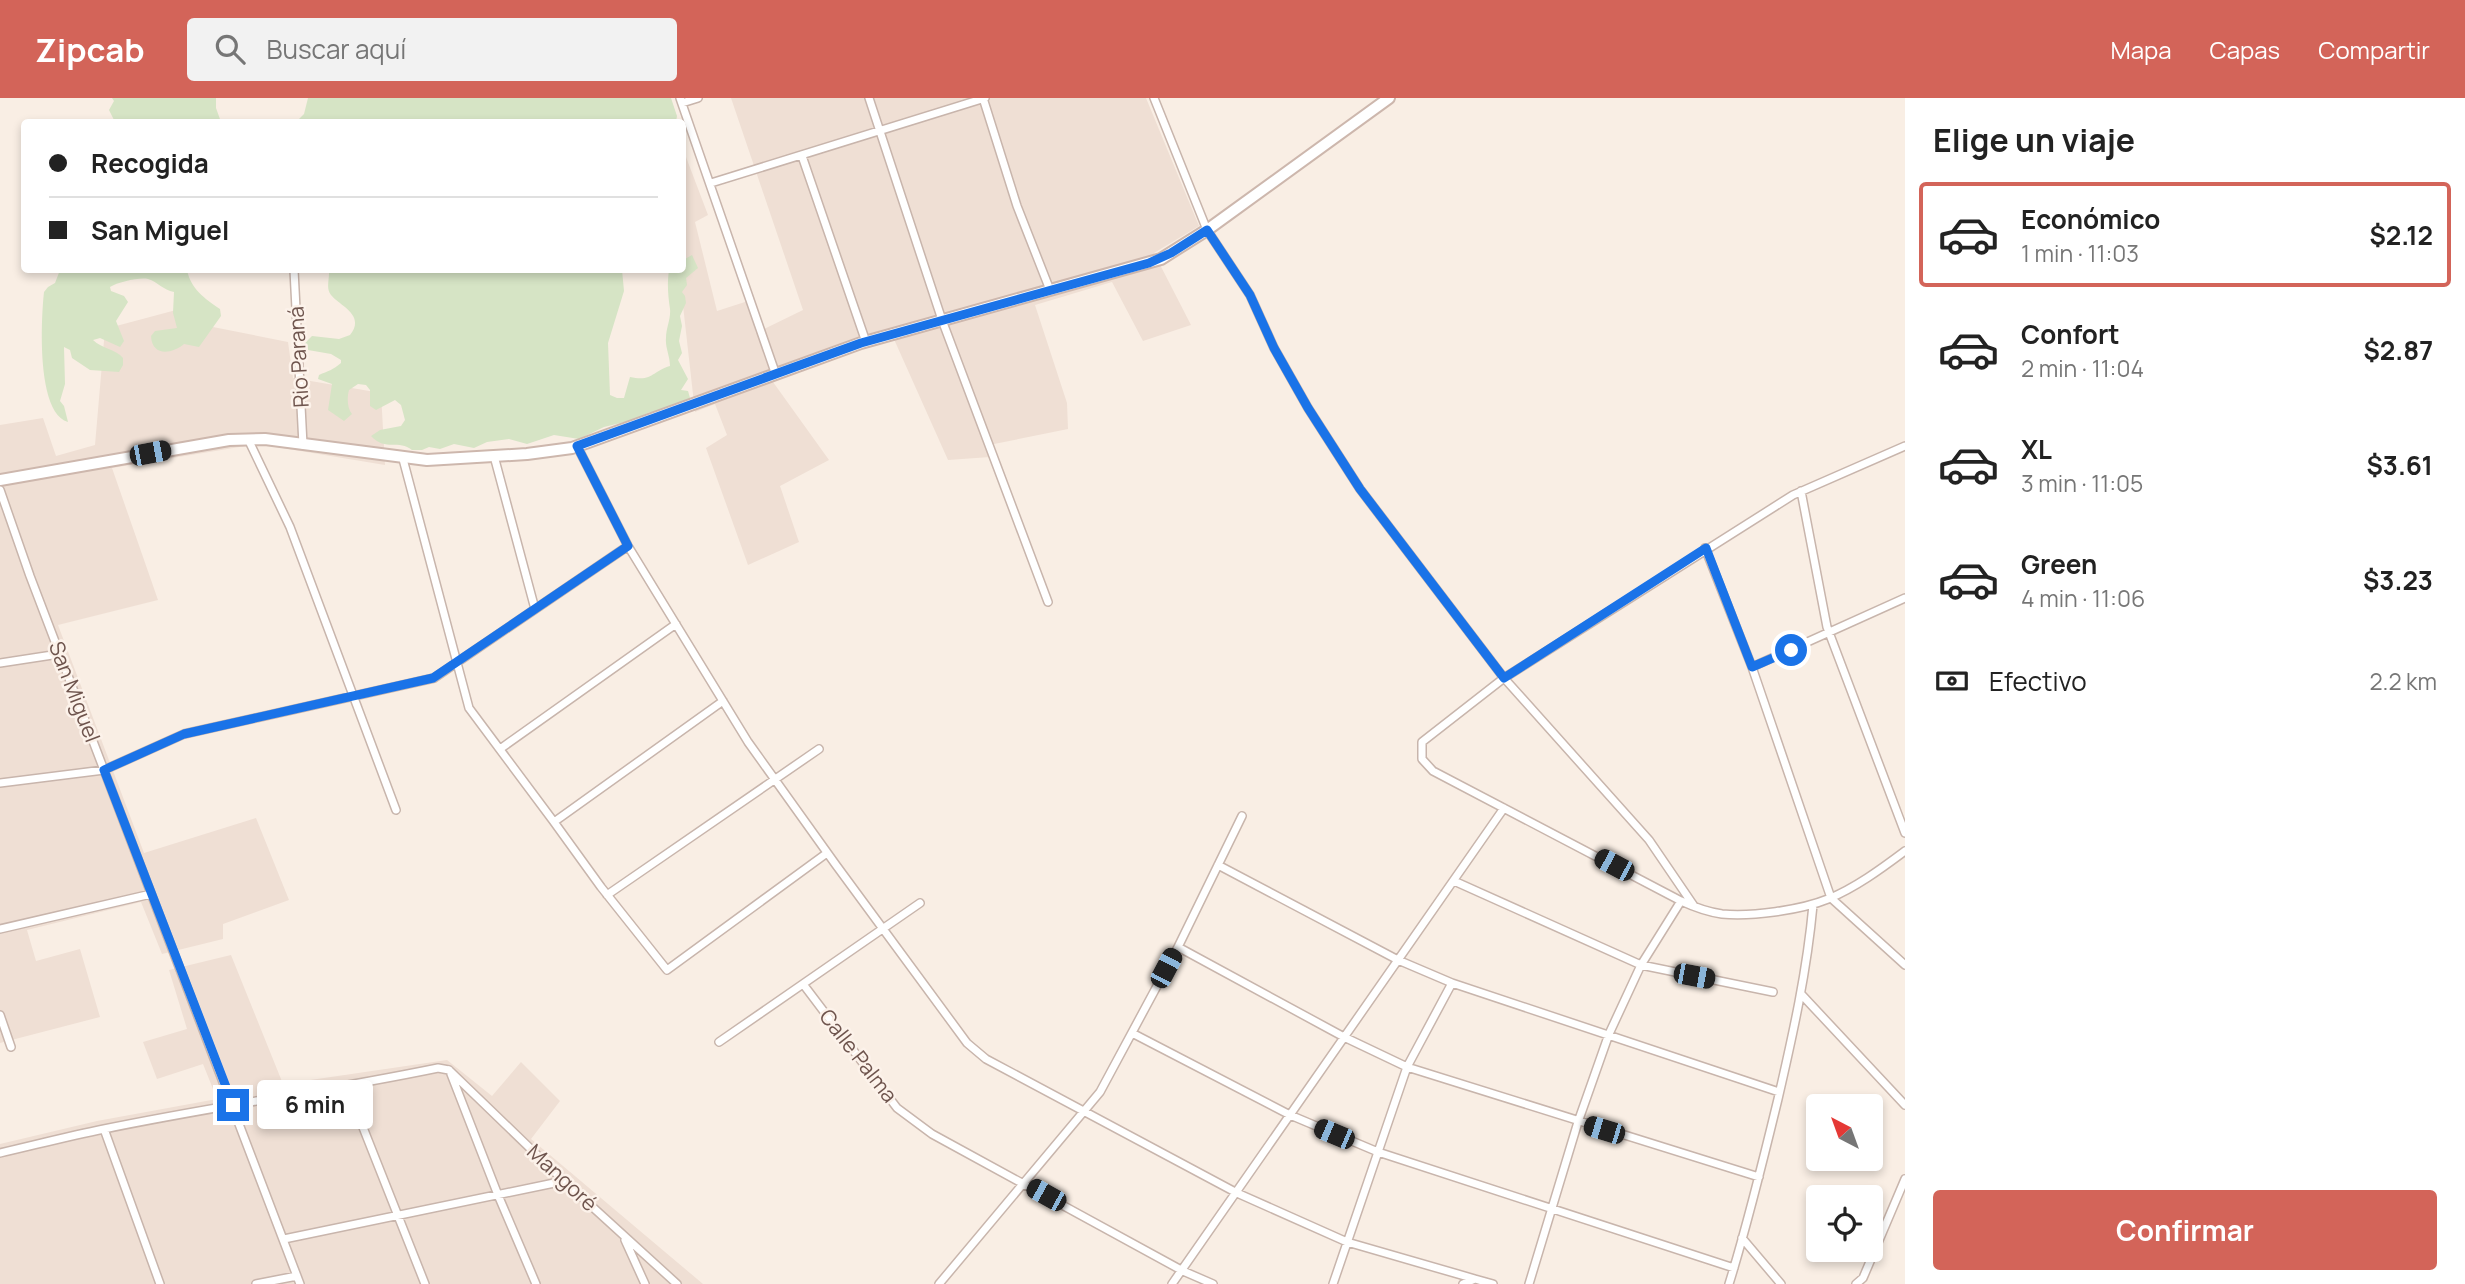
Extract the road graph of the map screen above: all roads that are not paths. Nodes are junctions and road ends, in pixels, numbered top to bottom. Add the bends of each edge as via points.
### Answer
1 (698, 98) edge
2 (869, 98) edge
3 (984, 98) edge
4 (1154, 98) edge
5 (1390, 98) edge
6 (681, 101) edge
7 (878, 130) junction
8 (802, 156) junction
9 (711, 183) junction
10 (1207, 230) junction
11 (294, 273) edge
12 (1050, 290) junction
13 (942, 320) junction
14 (866, 342) junction
15 (776, 374) junction
16 (248, 439) junction
17 (303, 444) junction
18 (577, 446) junction
19 (1905, 446) edge
20 (494, 456) junction
21 (403, 458) junction
22 (0, 480) edge
23 (0, 490) edge
24 (1801, 491) junction
25 (628, 546) junction
26 (1706, 548) junction
27 (1905, 598) edge
28 (1048, 602) dead end
29 (535, 609) junction
30 (676, 624) junction
31 (1829, 632) junction
32 (59, 654) junction
33 (0, 663) edge
34 (456, 663) junction
35 (1752, 667) junction
36 (1504, 678) junction
37 (354, 696) junction
38 (723, 701) junction
39 (500, 749) junction
40 (819, 749) dead end
41 (104, 770) junction
42 (775, 780) junction
43 (0, 783) edge
44 (1504, 808) junction
45 (396, 810) dead end
46 (1242, 816) dead end
47 (554, 822) junction
48 (1905, 833) edge
49 (1905, 851) edge
50 (827, 853) junction
51 (1218, 865) junction
52 (1454, 881) junction
53 (151, 894) junction
54 (607, 895) junction
55 (1831, 898) junction
56 (1681, 901) junction
57 (919, 903) dead end
58 (1813, 905) junction
59 (1694, 907) junction
60 (0, 929) edge
61 (882, 929) junction
62 (1178, 947) junction
63 (1398, 960) junction
64 (1904, 961) edge
65 (1641, 965) junction
66 (1452, 983) junction
67 (803, 984) junction
68 (1773, 992) dead end
69 (1801, 994) junction
70 (0, 1015) edge
71 (1132, 1033) junction
72 (1609, 1034) junction
73 (1344, 1037) junction
74 (719, 1042) dead end
75 (11, 1047) dead end
76 (1407, 1067) junction
77 (449, 1070) junction
78 (347, 1087) junction
79 (1779, 1092) junction
80 (233, 1105) junction
81 (1905, 1105) edge
82 (1083, 1112) junction
83 (1290, 1115) junction
84 (1578, 1122) junction
85 (104, 1129) junction
86 (1378, 1152) junction
87 (0, 1153) edge
88 (1759, 1177) junction
89 (1905, 1179) edge
90 (564, 1181) junction
91 (1023, 1182) junction
92 (1237, 1193) junction
93 (498, 1195) junction
94 (1554, 1208) junction
95 (397, 1215) junction
96 (624, 1236) junction
97 (1742, 1238) junction
98 (284, 1239) junction
99 (1347, 1242) junction
100 (1734, 1268) junction
101 (1183, 1271) junction
102 (1475, 1279) junction
103 (299, 1280) edge
104 (160, 1284) edge
105 (256, 1284) edge
106 (425, 1284) edge
107 (536, 1284) edge
108 (645, 1284) edge
109 (677, 1284) edge
110 (939, 1284) edge
111 (1172, 1284) edge
112 (1213, 1284) edge
113 (1333, 1284) edge
114 (1463, 1284) edge
115 (1493, 1284) edge
116 (1529, 1284) edge
117 (1729, 1284) edge
118 (1781, 1284) edge
119 (1856, 1284) edge

1 - 6 street
2 - 7 street
3 - 7 street
3 - 12 street via 1017,206
4 - 10 street
5 - 10 main road
6 - 9 street
7 - 8 street
7 - 13 street
8 - 9 street
8 - 14 street
9 - 15 street
10 - 12 main road via 1149,263
10 - 36 street via 1250,295 1308,408 1360,489
11 - 17 street, Rio Paraná
12 - 13 main road
13 - 14 main road
13 - 28 street
14 - 15 main road
15 - 18 main road
16 - 17 main road
16 - 22 main road via 204,442
16 - 37 street via 290,527
17 - 21 main road
18 - 20 main road
18 - 25 street
19 - 24 street
20 - 21 main road
20 - 29 street
21 - 34 street
23 - 32 street, San Miguel
24 - 26 street
24 - 31 street
25 - 29 street
25 - 30 street
26 - 35 street
26 - 36 street
27 - 31 street
29 - 34 street
30 - 38 street
30 - 39 street
31 - 35 street
31 - 48 street
32 - 33 street
32 - 41 street, San Miguel
34 - 37 street via 433,678
34 - 39 street via 470,708
35 - 55 street
36 - 44 street via 1422,742 1422,759 1433,771
36 - 59 street via 1648,840
37 - 41 street via 184,734
37 - 45 street
38 - 42 street
38 - 47 street
39 - 47 street
40 - 42 street
41 - 43 street
41 - 53 street, San Miguel
42 - 50 street
42 - 54 street
44 - 52 street
44 - 56 street
46 - 51 street
47 - 54 street
49 - 55 street
50 - 54 street via 667,970
50 - 61 street
51 - 62 street
51 - 63 street
52 - 63 street
52 - 65 street
53 - 60 street
53 - 80 street, San Miguel
55 - 58 street
55 - 64 street
56 - 59 street
56 - 65 street
57 - 61 street
58 - 59 street via 1722,914
58 - 69 street
61 - 67 street
61 - 82 street via 967,1043 986,1059
62 - 71 street
62 - 73 street
63 - 66 street
63 - 73 street
65 - 68 street
65 - 72 street
66 - 72 street
66 - 76 street
67 - 74 street
67 - 91 street, Calle Palma via 897,1108 932,1133
69 - 79 street
69 - 81 street
70 - 75 street
71 - 82 street via 1100,1092
71 - 83 street
72 - 79 street
72 - 84 street
73 - 76 street
73 - 83 street
76 - 84 street
76 - 86 street
77 - 78 street via 438,1068
77 - 90 street, Mangoré
77 - 93 street
78 - 80 street
78 - 95 street
79 - 88 street
80 - 85 street
80 - 98 street, San Miguel
82 - 91 street
82 - 92 street
83 - 86 street
83 - 92 street
84 - 88 street
84 - 94 street
85 - 87 street
85 - 104 street
86 - 94 street
86 - 99 street
88 - 97 street
89 - 119 street via 1863,1278
90 - 93 street
90 - 96 street, Mangoré
91 - 101 street, Calle Palma
91 - 110 street
92 - 99 street
92 - 101 street
93 - 95 street
93 - 107 street
94 - 100 street
94 - 116 street
95 - 98 street
95 - 106 street
96 - 108 street
96 - 109 street, Mangoré
97 - 100 street
97 - 118 street
98 - 103 street, San Miguel
99 - 102 street
99 - 113 street
100 - 117 street
101 - 111 street
101 - 112 street, Calle Palma
102 - 114 street
102 - 115 street
103 - 105 street

